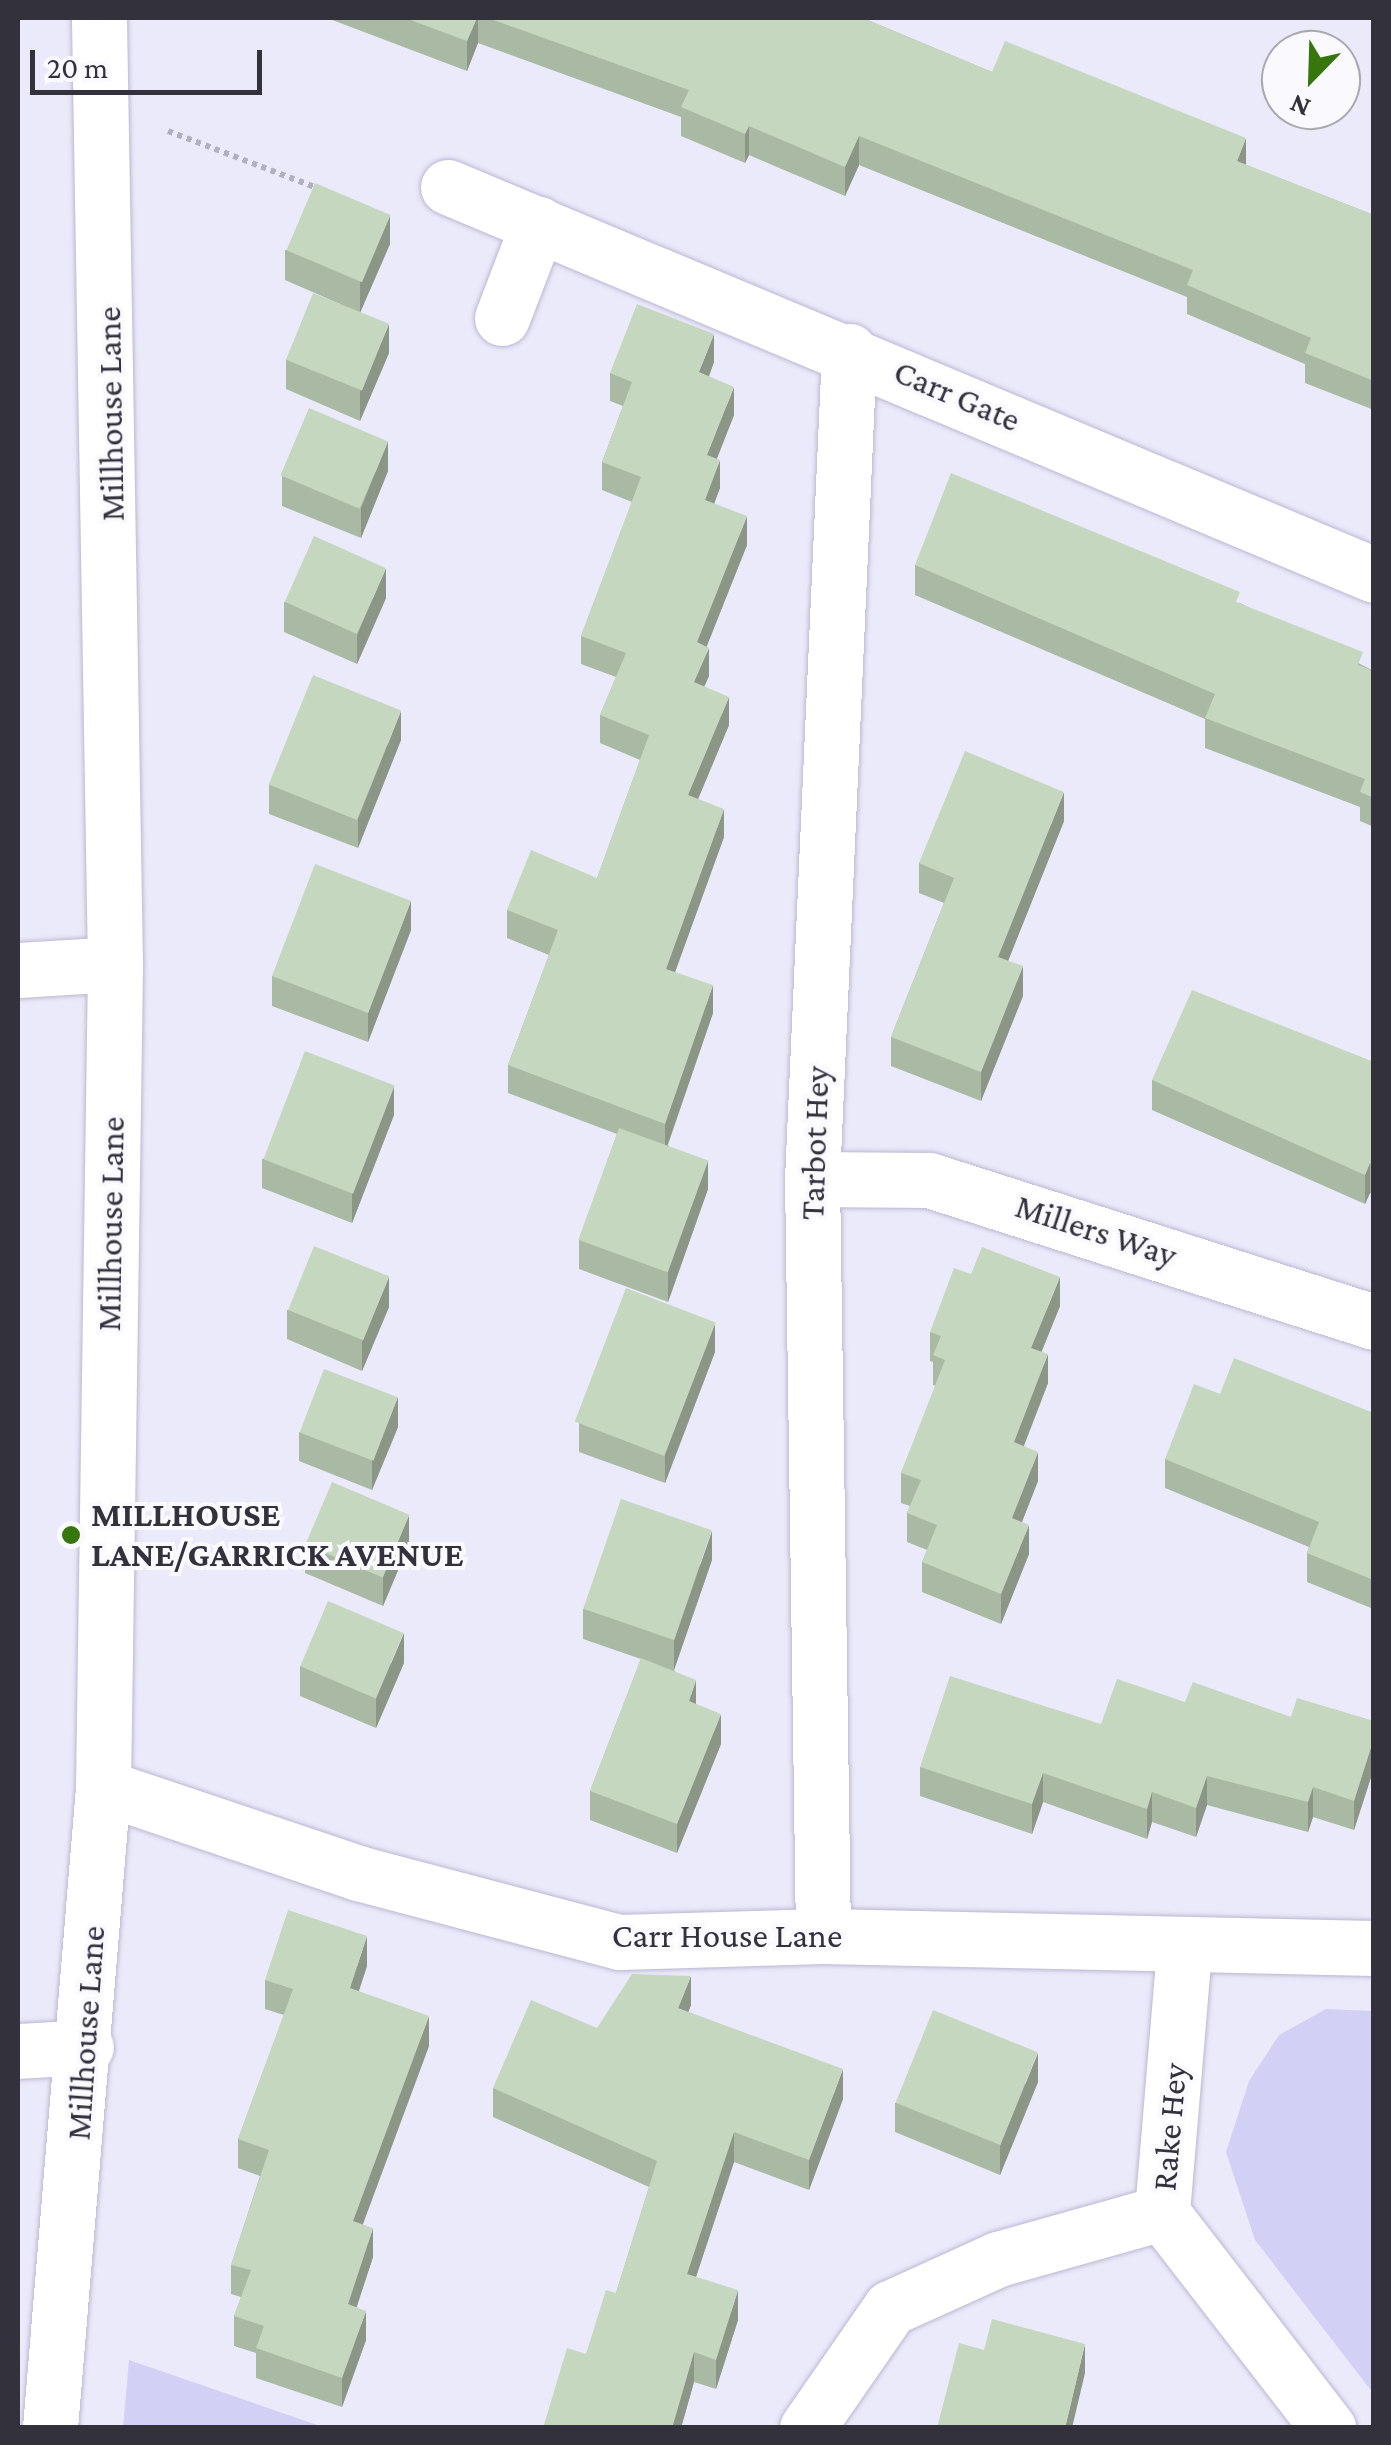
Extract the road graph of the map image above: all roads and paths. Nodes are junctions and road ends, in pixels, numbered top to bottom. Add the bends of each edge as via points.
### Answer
1 (99, 18) edge
2 (102, 106) junction
3 (448, 187) dead end
4 (340, 196) edge
5 (538, 224) junction
6 (502, 318) dead end
7 (850, 351) junction
8 (1374, 575) edge
9 (115, 964) junction
10 (18, 970) edge
11 (812, 1178) junction
12 (1374, 1322) edge
13 (103, 1788) junction
14 (823, 1936) junction
15 (1374, 1948) edge
16 (1184, 1950) junction
17 (86, 2047) junction
18 (18, 2051) edge
19 (1162, 2213) junction
20 (50, 2428) edge
21 (807, 2428) edge
22 (1328, 2428) edge

1 - 2 street, Millhouse Lane
2 - 4 path
2 - 9 street, Millhouse Lane
3 - 5 street, Carr Gate
5 - 6 street
5 - 7 street, Carr Gate
7 - 8 street, Carr Gate
7 - 11 street, Tarbot Hey
9 - 10 street
9 - 13 street, Millhouse Lane
11 - 12 street, Millers Way via 928,1180
11 - 14 street, Tarbot Hey
13 - 14 street, Carr House Lane via 358,1874 619,1942
13 - 17 street, Millhouse Lane
14 - 16 street, Carr House Lane
15 - 16 street, Carr House Lane
16 - 19 street, Rake Hey
17 - 18 street
17 - 20 street, Millhouse Lane
19 - 21 street via 998,2259 890,2308
19 - 22 street, Rake Hey via 1198,2248

